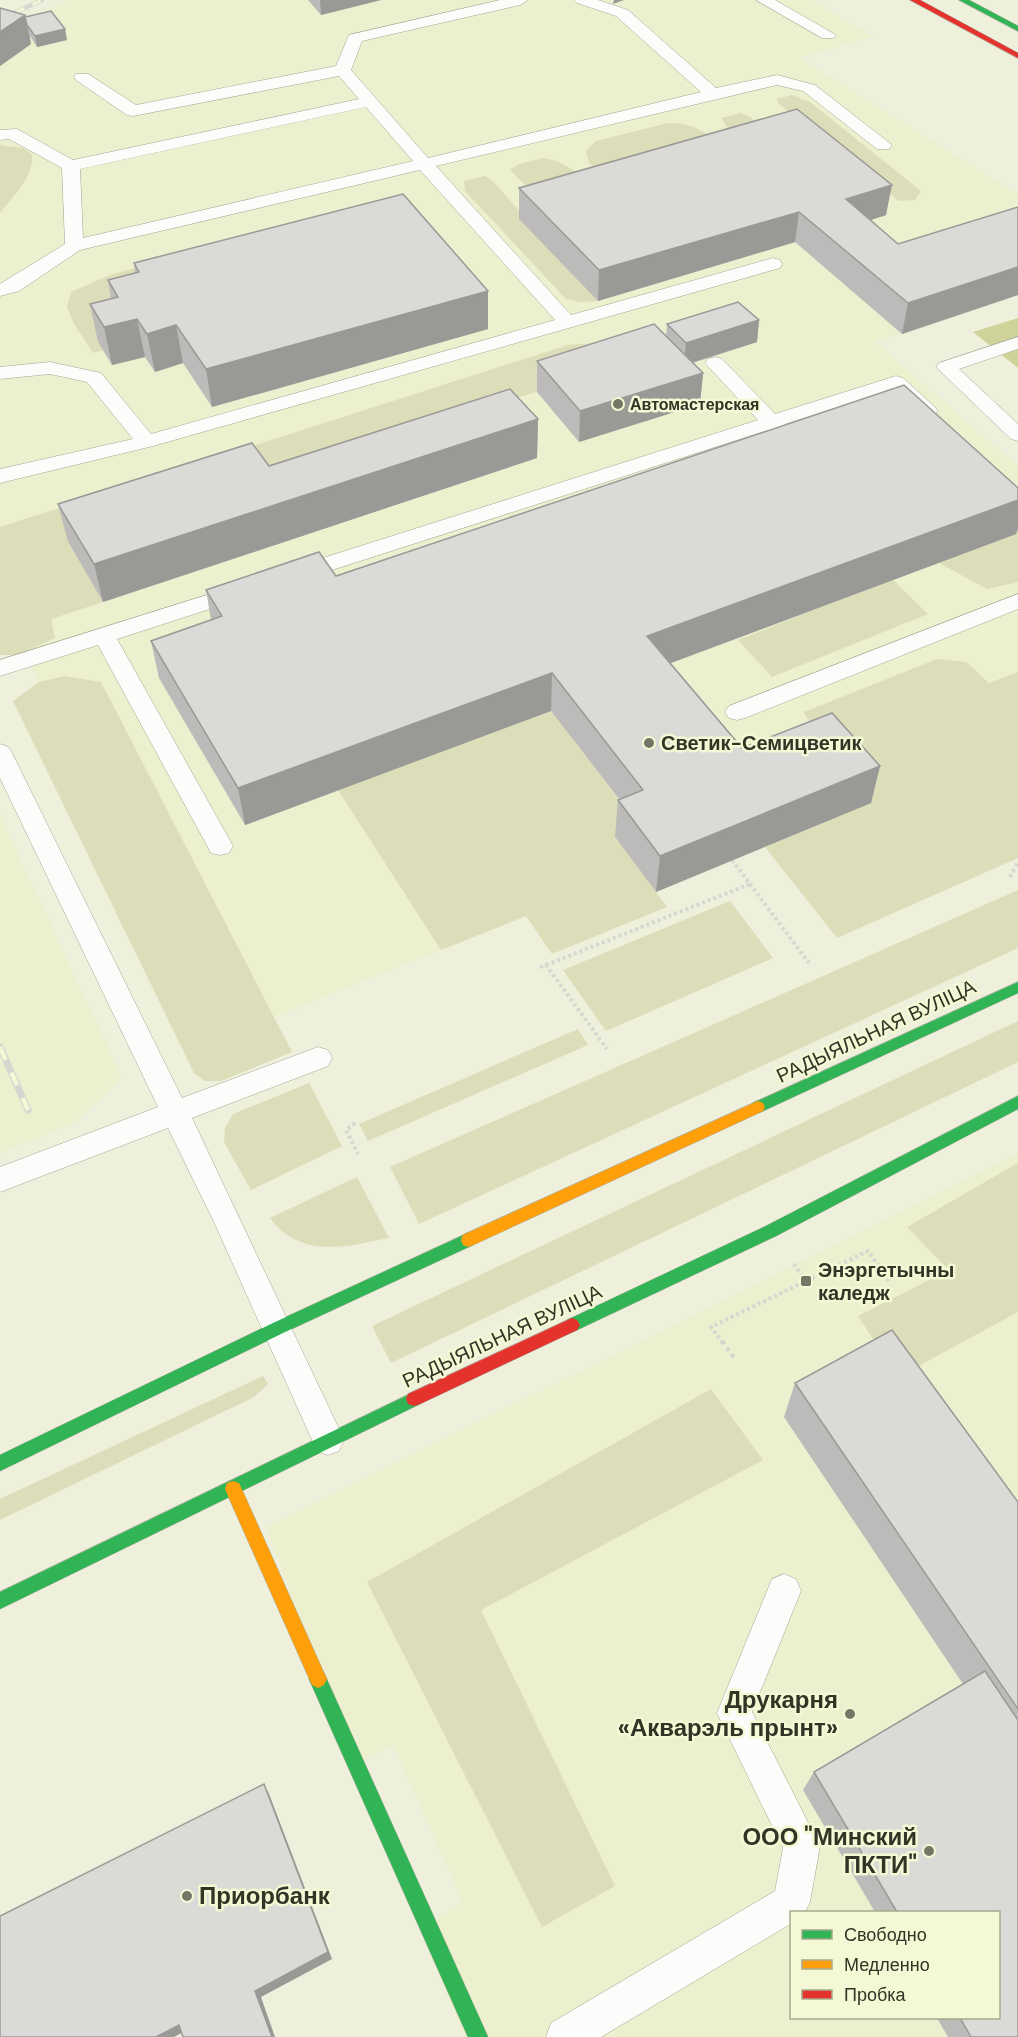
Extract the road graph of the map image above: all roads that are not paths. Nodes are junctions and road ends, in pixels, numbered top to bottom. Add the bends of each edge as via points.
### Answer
1 (520, 0) edge
2 (582, 0) edge
3 (764, 0) edge
4 (914, 0) edge
5 (963, 0) edge
6 (1018, 29) edge
7 (828, 35) dead end
8 (1018, 57) edge
9 (343, 70) junction
10 (82, 77) dead end
11 (714, 94) junction
12 (368, 102) junction
13 (0, 135) edge
14 (884, 145) dead end
15 (424, 164) junction
16 (71, 166) junction
17 (74, 246) junction
18 (773, 264) dead end
19 (0, 290) edge
20 (567, 322) junction
21 (1018, 343) edge
22 (715, 363) dead end
23 (0, 373) edge
24 (940, 421) edge
25 (772, 422) junction
26 (1018, 435) edge
27 (146, 442) junction
28 (796, 450) edge
29 (0, 476) edge
30 (1018, 601) edge
31 (104, 636) junction
32 (0, 668) edge
33 (737, 712) dead end
34 (0, 753) edge
35 (220, 846) dead end
36 (1018, 987) edge
37 (318, 1058) dead end
38 (1018, 1102) edge
39 (174, 1113) junction
40 (0, 1180) edge
41 (278, 1328) junction
42 (328, 1440) junction
43 (0, 1463) edge
44 (233, 1489) junction
45 (783, 1591) dead end
46 (0, 1601) edge
47 (478, 2037) edge
48 (565, 2037) edge

1 - 9 lane via 355,38
2 - 11 lane via 622,13
3 - 7 lane
4 - 8 main road
5 - 6 main road
9 - 10 lane via 133,111
9 - 12 lane
11 - 14 lane via 777,80 809,88
11 - 15 lane
12 - 15 lane
12 - 16 lane
13 - 16 lane via 10,133
15 - 17 lane
15 - 20 lane
16 - 17 lane
17 - 19 lane via 12,287
18 - 20 lane
20 - 27 lane
21 - 26 lane via 946,367
22 - 25 lane
23 - 27 lane via 50,368 94,377
24 - 25 lane via 896,382
25 - 28 lane
25 - 31 lane
27 - 29 lane
30 - 33 lane
31 - 32 lane
31 - 35 lane
34 - 39 lane
36 - 41 main road, РАДЫЯЛЬНАЯ ВУЛІЦА
37 - 39 lane
38 - 42 main road, РАДЫЯЛЬНАЯ ВУЛІЦА via 771,1231
39 - 40 lane
39 - 41 lane
41 - 42 lane
41 - 43 main road, РАДЫЯЛЬНАЯ ВУЛІЦА
42 - 44 main road, РАДЫЯЛЬНАЯ ВУЛІЦА
44 - 46 main road, РАДЫЯЛЬНАЯ ВУЛІЦА
44 - 47 main road
45 - 48 lane via 734,1713 802,1846 791,1902

